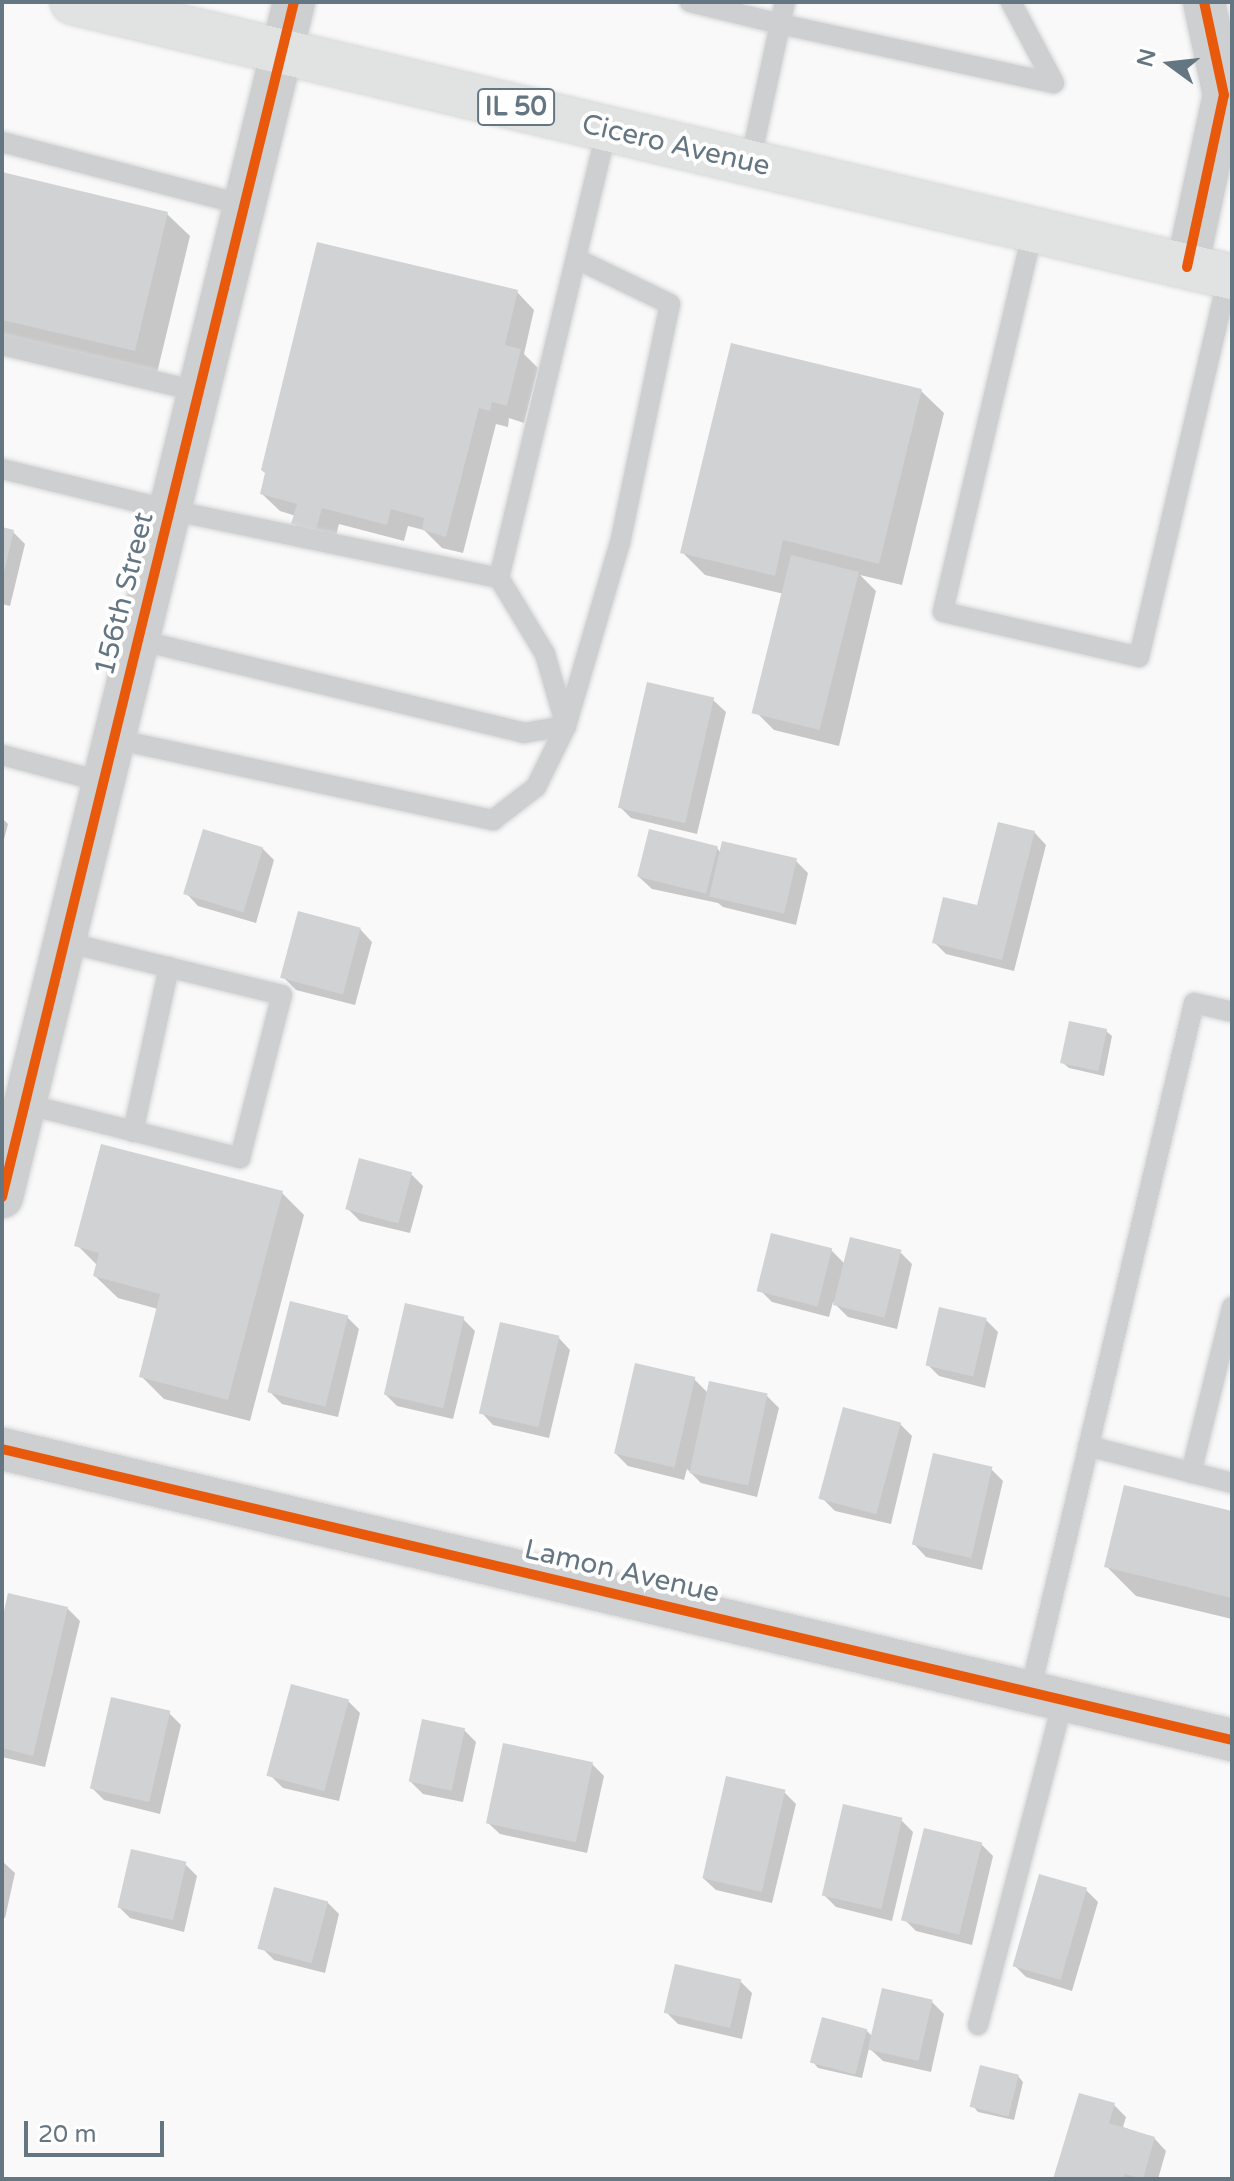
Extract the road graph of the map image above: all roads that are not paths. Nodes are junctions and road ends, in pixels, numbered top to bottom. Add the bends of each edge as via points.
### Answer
1 (73, 2) edge
2 (294, 2) edge
3 (690, 2) edge
4 (785, 2) edge
5 (1011, 2) edge
6 (1215, 11) edge
7 (780, 24) junction
8 (282, 51) junction
9 (1225, 123) edge
10 (607, 129) junction
11 (2, 142) edge
12 (750, 163) junction
13 (244, 205) junction
14 (1033, 230) junction
15 (577, 259) junction
16 (1216, 274) edge
17 (2, 345) edge
18 (197, 391) junction
19 (2, 469) edge
20 (170, 510) junction
21 (499, 578) junction
22 (138, 640) junction
23 (566, 726) junction
24 (114, 739) junction
25 (2, 755) edge
26 (103, 782) junction
27 (64, 942) junction
28 (169, 967) junction
29 (1232, 1012) edge
30 (25, 1104) junction
31 (133, 1132) junction
32 (2, 1197) edge
33 (1232, 1307) edge
34 (1088, 1446) junction
35 (2, 1449) edge
36 (1191, 1473) junction
37 (1232, 1483) edge
38 (1046, 1696) junction
39 (1232, 1740) edge
40 (978, 2025) dead end

1 - 8 main road, Cicero Avenue / IL 50
2 - 8 street, 156th Street
3 - 7 lane
4 - 7 lane
5 - 7 lane via 1054,83
6 - 9 street
7 - 12 lane
8 - 10 main road, Cicero Avenue / IL 50
8 - 13 street, 156th Street
9 - 16 street
10 - 12 main road, Cicero Avenue / IL 50
10 - 15 lane
11 - 13 lane
12 - 14 main road, Cicero Avenue / IL 50
13 - 18 street, 156th Street
14 - 16 main road, Cicero Avenue / IL 50
14 - 16 lane via 943,612 1139,657
15 - 21 lane
15 - 23 lane via 670,304 620,543
17 - 18 lane
18 - 20 street, 156th Street
19 - 20 lane
20 - 21 lane
20 - 22 street, 156th Street
21 - 23 lane via 545,654
22 - 23 lane via 524,733
22 - 24 street, 156th Street
23 - 24 lane via 536,787 493,820
24 - 26 street, 156th Street
25 - 26 lane
26 - 27 street, 156th Street
27 - 28 lane
27 - 30 street, 156th Street
28 - 31 lane
28 - 31 lane via 282,995 240,1158
29 - 34 lane via 1194,1003
30 - 31 lane
30 - 32 street, 156th Street
33 - 36 lane
34 - 36 lane
34 - 38 lane
35 - 38 street, Lamon Avenue
36 - 37 lane
38 - 39 street, Lamon Avenue
38 - 40 lane

